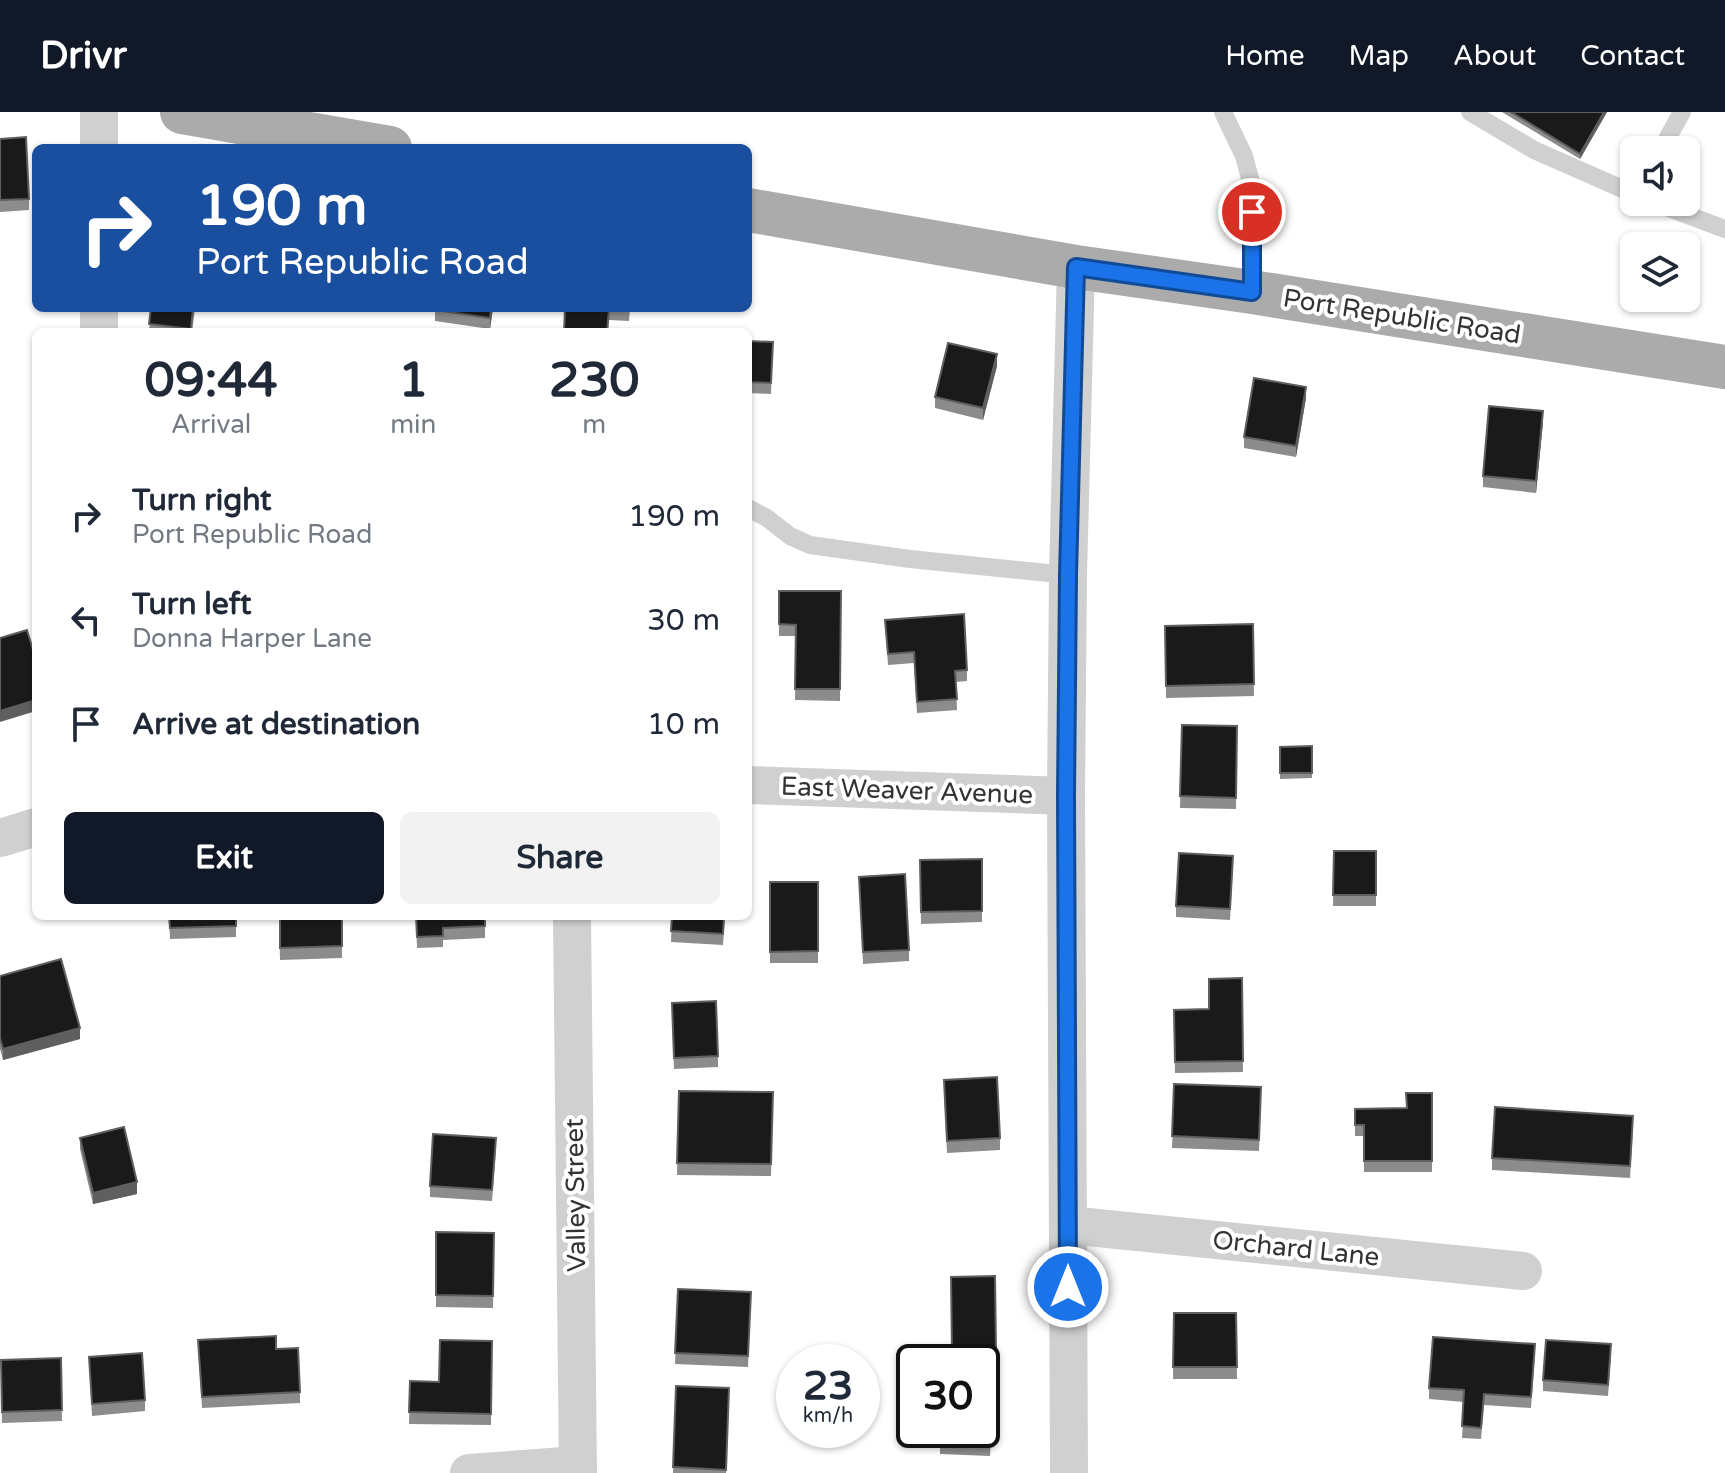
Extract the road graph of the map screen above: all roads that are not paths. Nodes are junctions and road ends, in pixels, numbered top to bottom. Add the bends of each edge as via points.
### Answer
1 (99, 112) edge
2 (182, 112) edge
3 (1223, 112) edge
4 (1470, 112) edge
5 (1682, 112) edge
6 (1669, 136) edge
7 (99, 144) edge
8 (367, 144) edge
9 (1620, 188) edge
10 (752, 211) edge
11 (1690, 216) edge
12 (1725, 229) edge
13 (1076, 267) junction
14 (1252, 292) junction
15 (1725, 367) edge
16 (752, 510) edge
17 (1068, 575) junction
18 (752, 785) edge
19 (1066, 796) junction
20 (32, 828) edge
21 (0, 838) edge
22 (572, 920) edge
23 (1068, 1225) junction
24 (1523, 1271) dead end
25 (578, 1469) edge
26 (469, 1473) edge
27 (1069, 1473) edge

1 - 7 street
2 - 8 main road
3 - 14 lane via 1252,186
4 - 9 lane via 1534,150
5 - 6 lane
10 - 13 main road, Port Republic Road
11 - 12 lane
13 - 14 main road, Port Republic Road
13 - 17 street
14 - 15 main road, Port Republic Road
16 - 17 lane via 810,545
17 - 19 street
18 - 19 street, East Weaver Avenue
19 - 23 street
20 - 21 street
22 - 25 street, Valley Street
23 - 24 street, Orchard Lane
23 - 27 street
25 - 26 street

